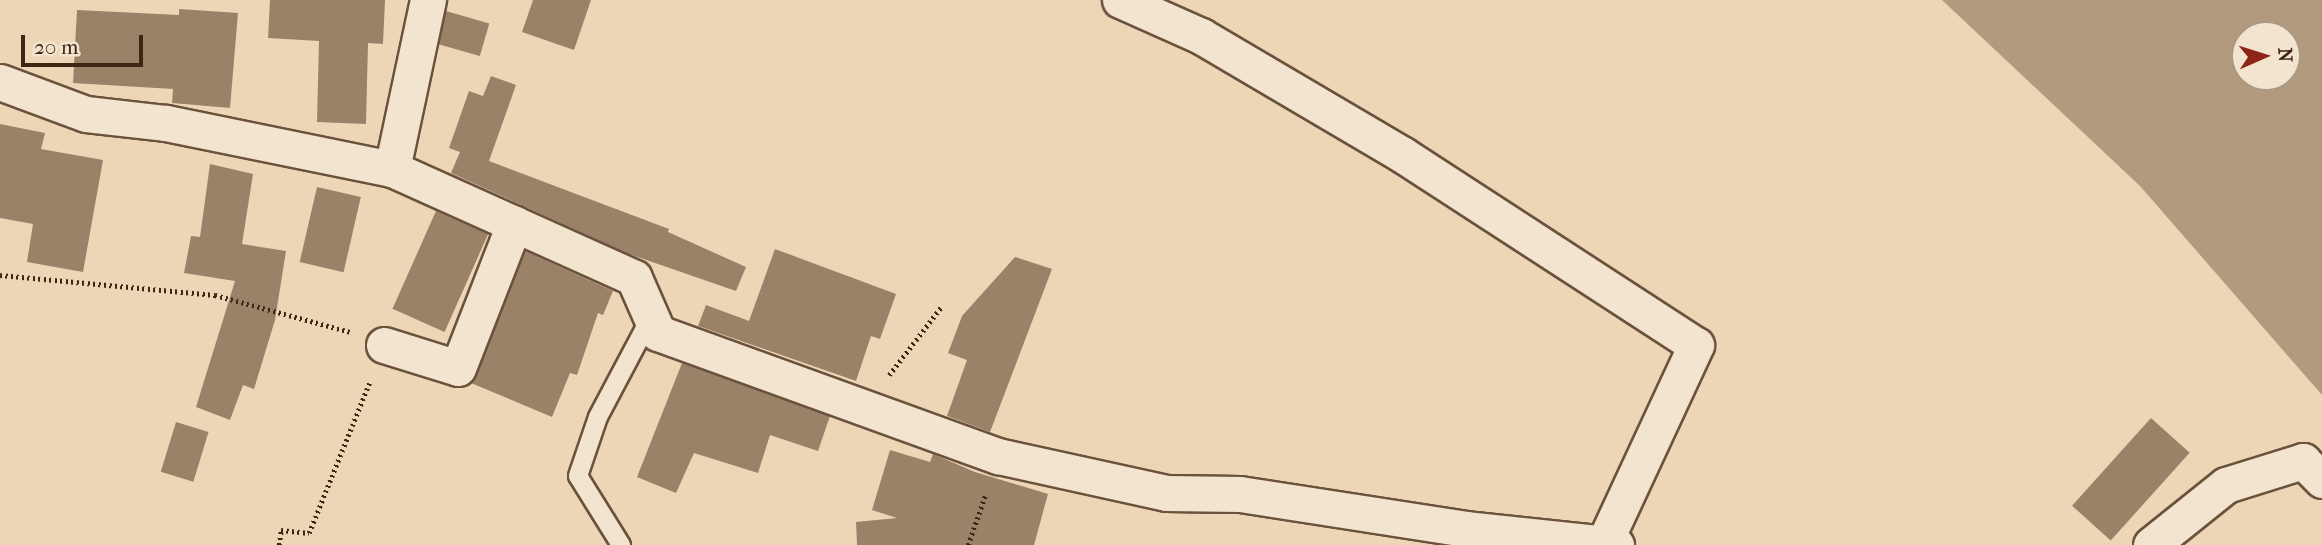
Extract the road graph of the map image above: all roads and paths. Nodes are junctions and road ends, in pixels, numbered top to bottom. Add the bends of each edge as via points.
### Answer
1 (428, 0) edge
2 (1120, 0) edge
3 (0, 82) edge
4 (391, 169) junction
5 (514, 224) junction
6 (0, 275) edge
7 (942, 306) dead end
8 (651, 317) junction
9 (384, 345) junction
10 (872, 411) junction
11 (998, 456) junction
12 (2322, 480) edge
13 (1610, 544) edge
14 (279, 545) edge
15 (621, 545) edge
16 (968, 545) edge
17 (2151, 545) edge

1 - 4 street
2 - 13 street via 1201,36 1403,155 1696,345
3 - 4 street via 86,114 166,123
4 - 5 street
5 - 8 street via 634,278
5 - 9 street via 458,368
6 - 9 path via 215,295
7 - 10 path via 892,370
8 - 10 street via 658,333
8 - 15 lane via 598,416 578,476
9 - 14 path via 309,533 281,530
10 - 11 street
11 - 13 street via 1166,493 1240,494 1465,528
11 - 16 path
12 - 17 street via 2303,461 2227,485

